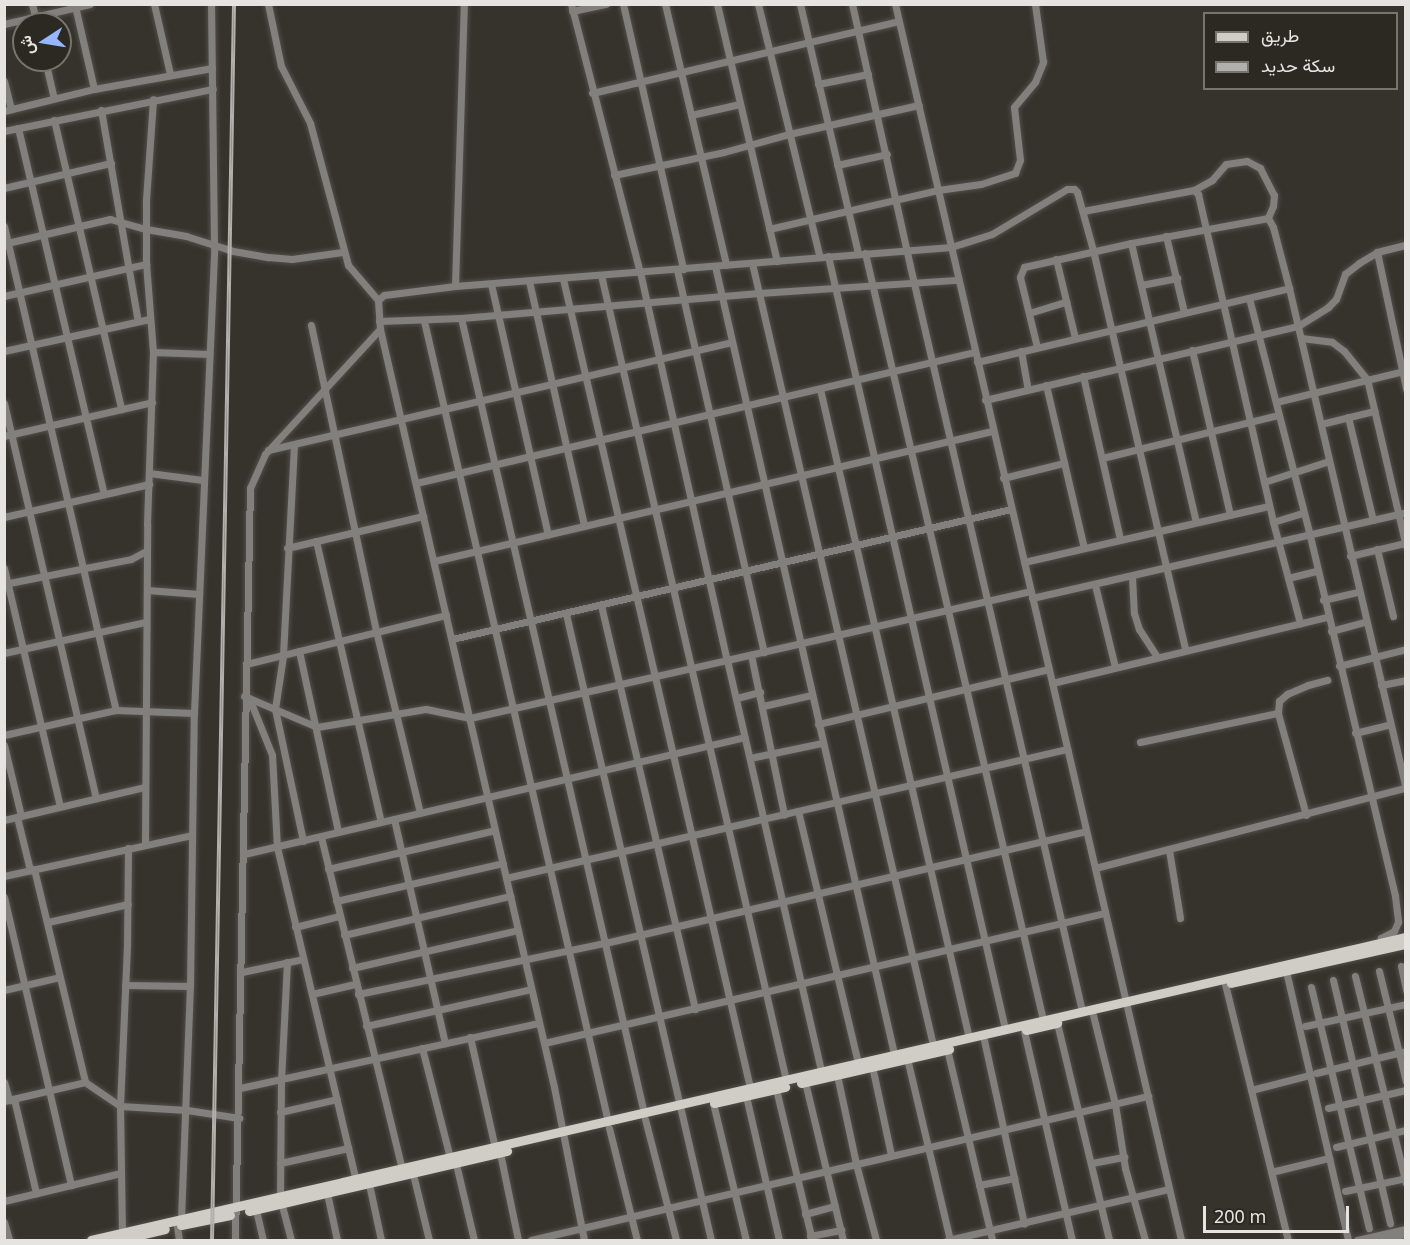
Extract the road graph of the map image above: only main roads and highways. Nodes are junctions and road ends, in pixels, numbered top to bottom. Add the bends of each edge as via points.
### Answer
1 (1406, 937) edge
2 (1406, 944) edge
3 (1383, 946) junction
4 (1126, 1004) junction
5 (906, 1055) junction
6 (895, 1058) junction
7 (748, 1092) junction
8 (679, 1108) junction
9 (453, 1161) junction
10 (281, 1201) junction
11 (235, 1211) junction
12 (121, 1238) edge
13 (91, 1240) edge

1 - 3 main road
2 - 3 main road
3 - 4 main road
3 - 4 main road
4 - 5 main road via 1043,1020
4 - 5 main road via 947,1049
5 - 6 main road
6 - 7 main road via 858,1063
6 - 7 main road via 837,1075
7 - 8 main road
7 - 8 main road
8 - 9 main road
9 - 10 main road via 356,1180
9 - 10 main road via 414,1174
10 - 11 main road
10 - 11 main road via 256,1210
11 - 12 main road
12 - 13 main road

